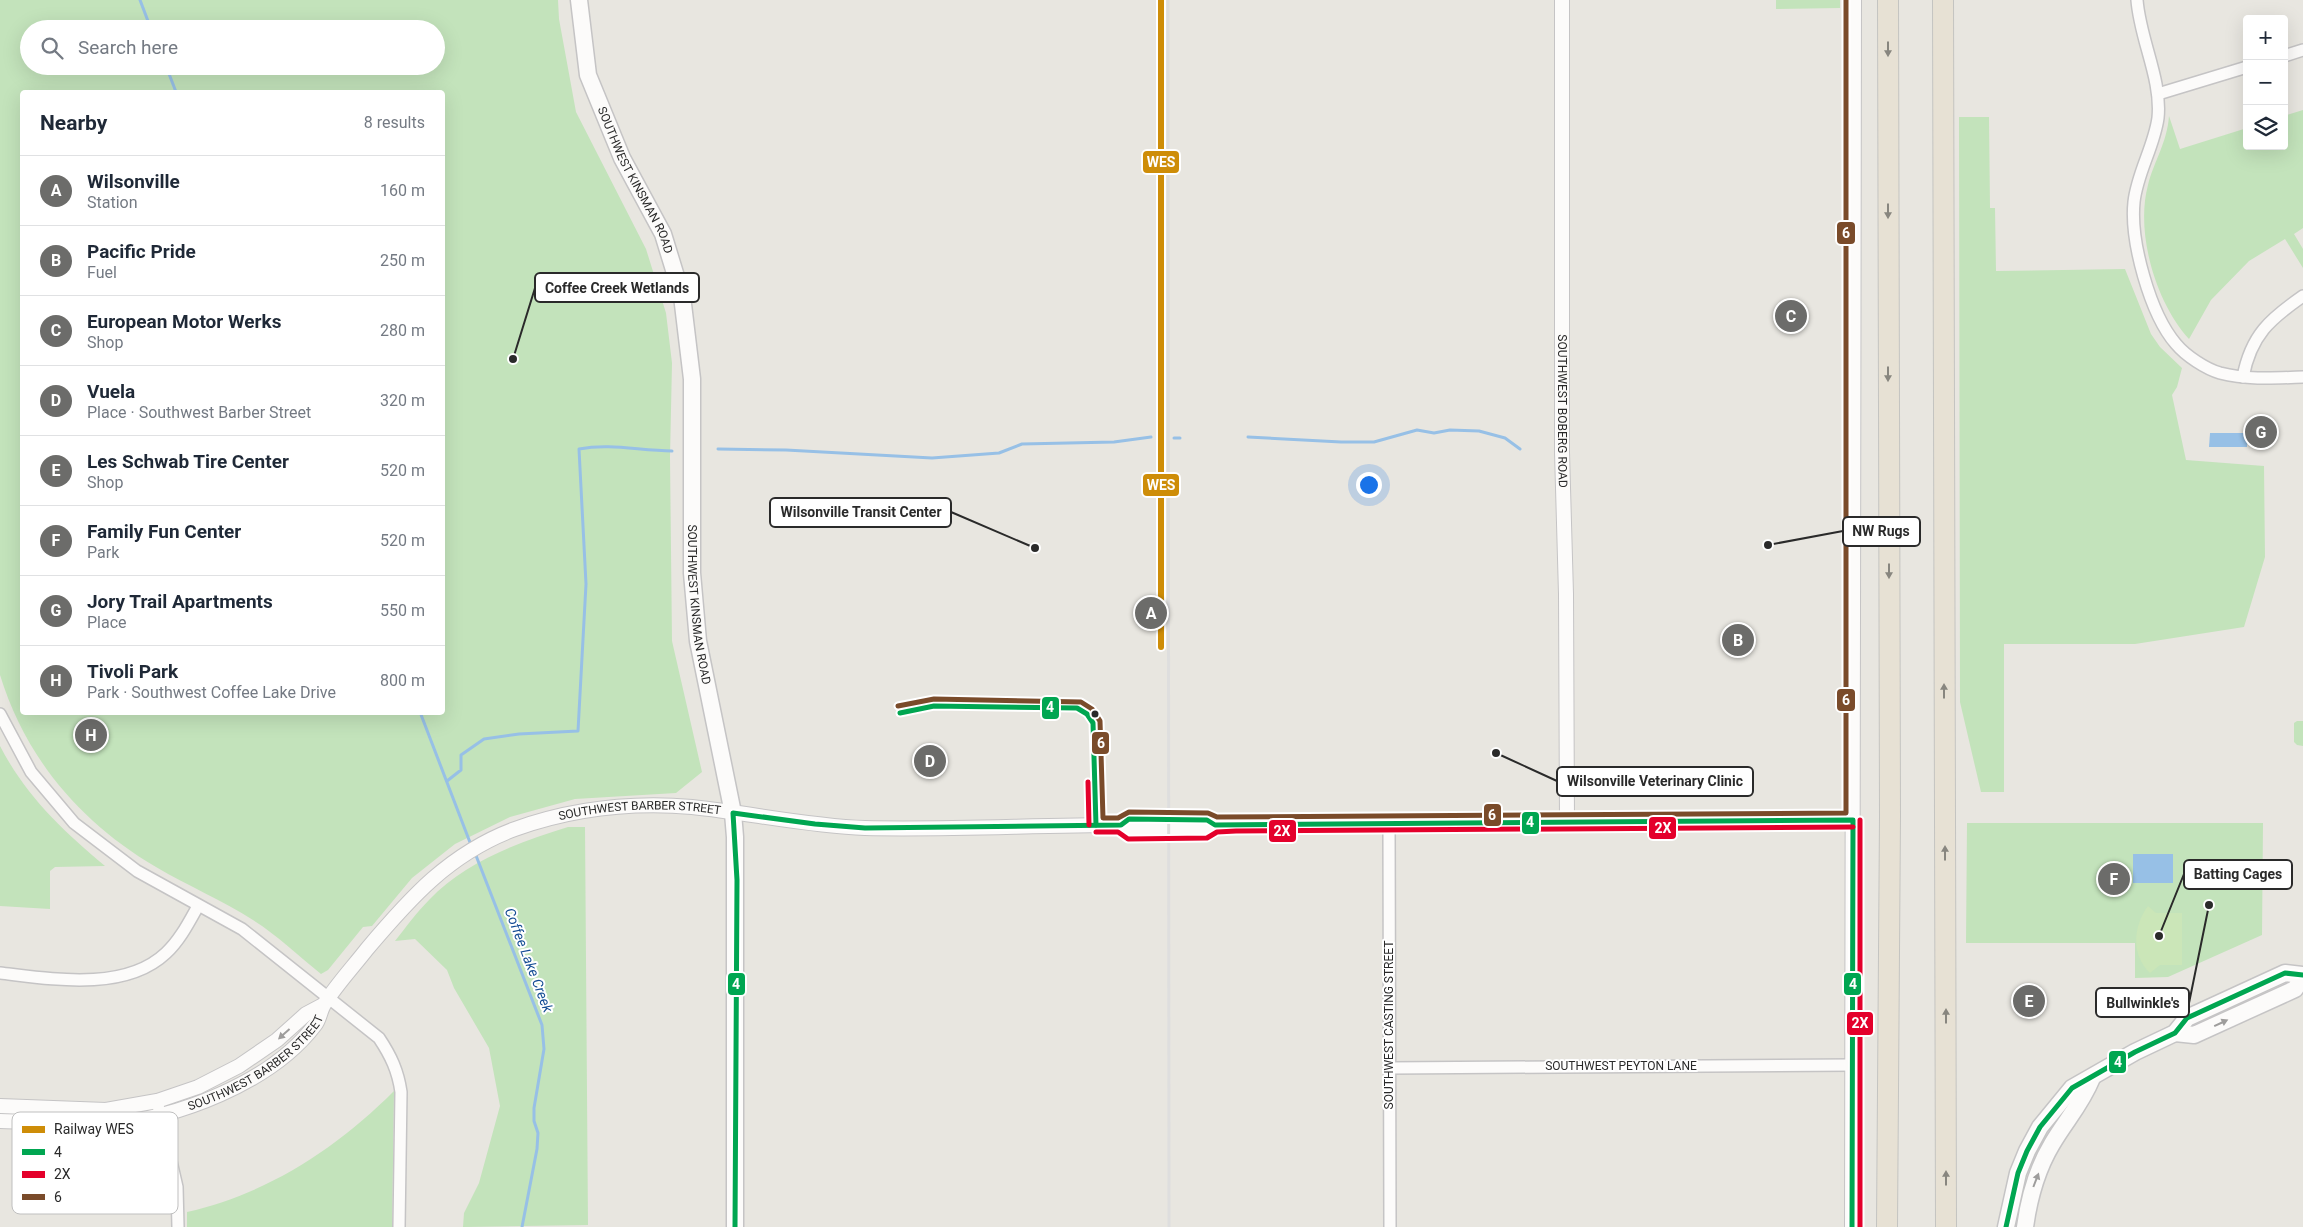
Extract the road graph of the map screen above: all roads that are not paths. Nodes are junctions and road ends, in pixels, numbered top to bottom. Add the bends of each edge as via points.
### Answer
1 (579, 0) edge
2 (1562, 0) edge
3 (1854, 0) edge
4 (1888, 0) edge
5 (1943, 0) edge
6 (2137, 0) edge
7 (2303, 50) edge
8 (2288, 55) edge
9 (2243, 68) edge
10 (2158, 94) junction
11 (2303, 296) edge
12 (2242, 377) junction
13 (2303, 377) edge
14 (0, 714) edge
15 (733, 813) junction
16 (1853, 820) junction
17 (1567, 822) junction
18 (1389, 823) junction
19 (198, 906) junction
20 (0, 973) edge
21 (2303, 976) edge
22 (326, 1001) junction
23 (1852, 1065) junction
24 (1390, 1068) junction
25 (2092, 1078) junction
26 (157, 1101) junction
27 (0, 1106) edge
28 (159, 1112) edge
29 (170, 1112) edge
30 (178, 1214) edge
31 (178, 1227) edge
32 (399, 1227) edge
33 (735, 1227) edge
34 (1390, 1227) edge
35 (1852, 1227) edge
36 (1887, 1227) edge
37 (1946, 1227) edge
38 (2006, 1227) edge
39 (2025, 1227) edge

1 - 15 main road, SOUTHWEST KINSMAN ROAD via 588,75 622,158 663,234 682,296 692,378 692,573 698,641
2 - 17 street, SOUTHWEST BOBERG ROAD via 1562,452
3 - 16 street
4 -> 36 highway via 1890,816
37 -> 5 highway
6 - 10 street via 2138,20
7 - 8 street
9 - 10 street
10 - 12 street via 2154,135 2136,185 2134,230 2139,266 2176,345 2204,366
11 - 12 street via 2264,326 2251,347
12 - 13 street
14 - 19 street via 31,772 74,823 124,862
15 - 18 street, SOUTHWEST BARBER STREET via 865,828 1121,825 1130,820 1207,820 1215,825
15 - 22 street, SOUTHWEST BARBER STREET via 690,807 606,808 567,814 515,829 486,842 454,861 421,887
15 - 33 main road, SOUTHWEST KINSMAN ROAD via 736,880
16 - 17 street, SOUTHWEST BARBER STREET
16 - 23 street
17 - 18 street, SOUTHWEST BARBER STREET
18 - 24 street, SOUTHWEST CASTING STREET
19 - 20 street via 177,941 164,955 120,977 84,980
19 - 22 street via 242,929
21 - 25 main road via 2285,973 2187,1018 2175,1033
22 -> 26 street, SOUTHWEST BARBER STREET via 239,1066
22 - 29 street, SOUTHWEST BARBER STREET via 316,1023 276,1062 229,1089
22 - 32 street via 379,1038 390,1053 398,1073 402,1104
23 - 24 street, SOUTHWEST PEYTON LANE
23 - 35 street
24 - 34 street, SOUTHWEST CASTING STREET
25 - 38 main road via 2072,1088 2040,1127 2018,1173
39 -> 25 main road via 2032,1189 2040,1168 2086,1094
26 - 27 street, SOUTHWEST BARBER STREET via 106,1110
26 - 28 street
30 - 31 street

